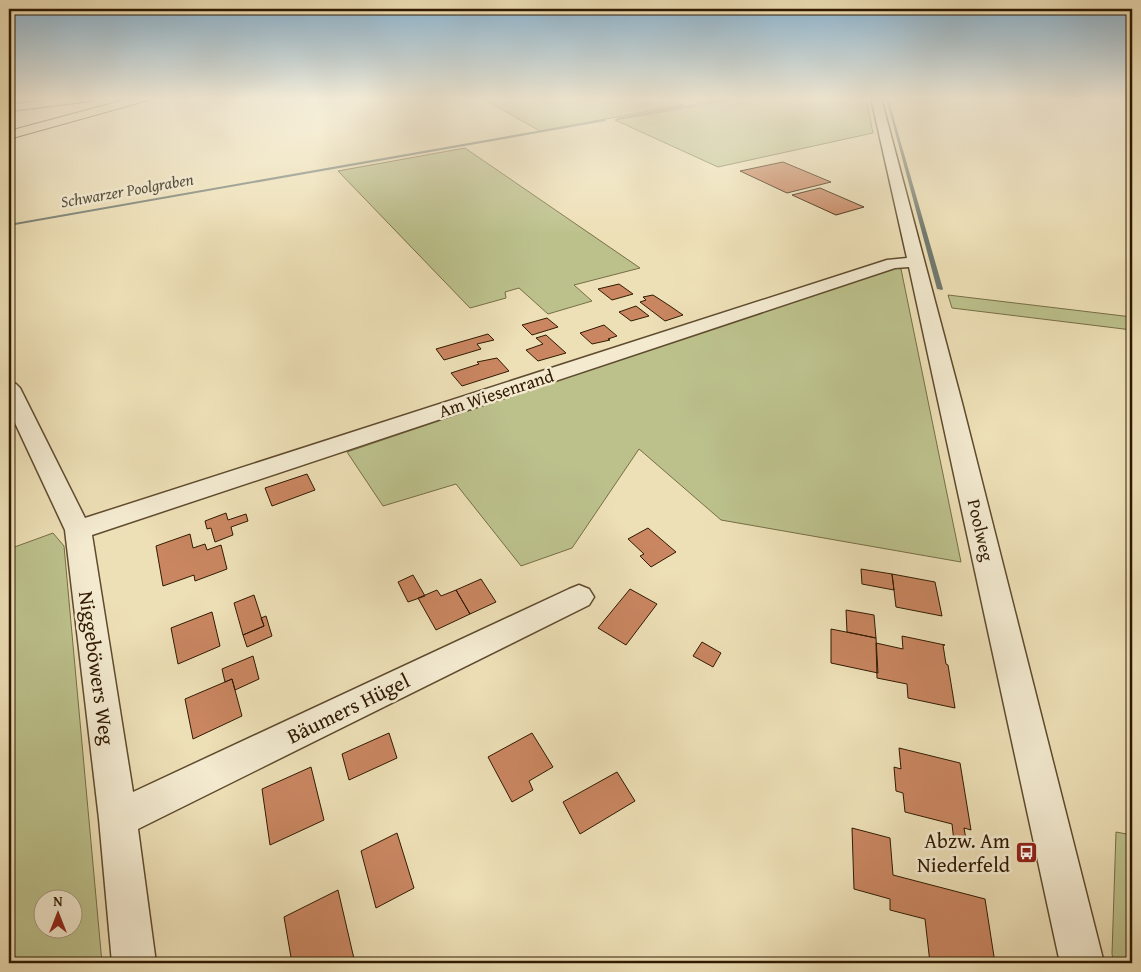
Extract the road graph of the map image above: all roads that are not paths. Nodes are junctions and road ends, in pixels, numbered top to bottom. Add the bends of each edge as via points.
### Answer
1 (887, 143) edge
2 (916, 262) junction
3 (9, 388) edge
4 (78, 530) junction
5 (579, 598) dead end
6 (118, 819) junction
7 (134, 963) edge
8 (1082, 963) edge

1 - 2 street, Poolweg
2 - 4 street, Am Wiesenrand via 893,263
2 - 8 street, Poolweg
3 - 4 street, Niggeböwers Weg
4 - 6 street, Niggeböwers Weg
5 - 6 street, Bäumers Hügel
6 - 7 street, Niggeböwers Weg

